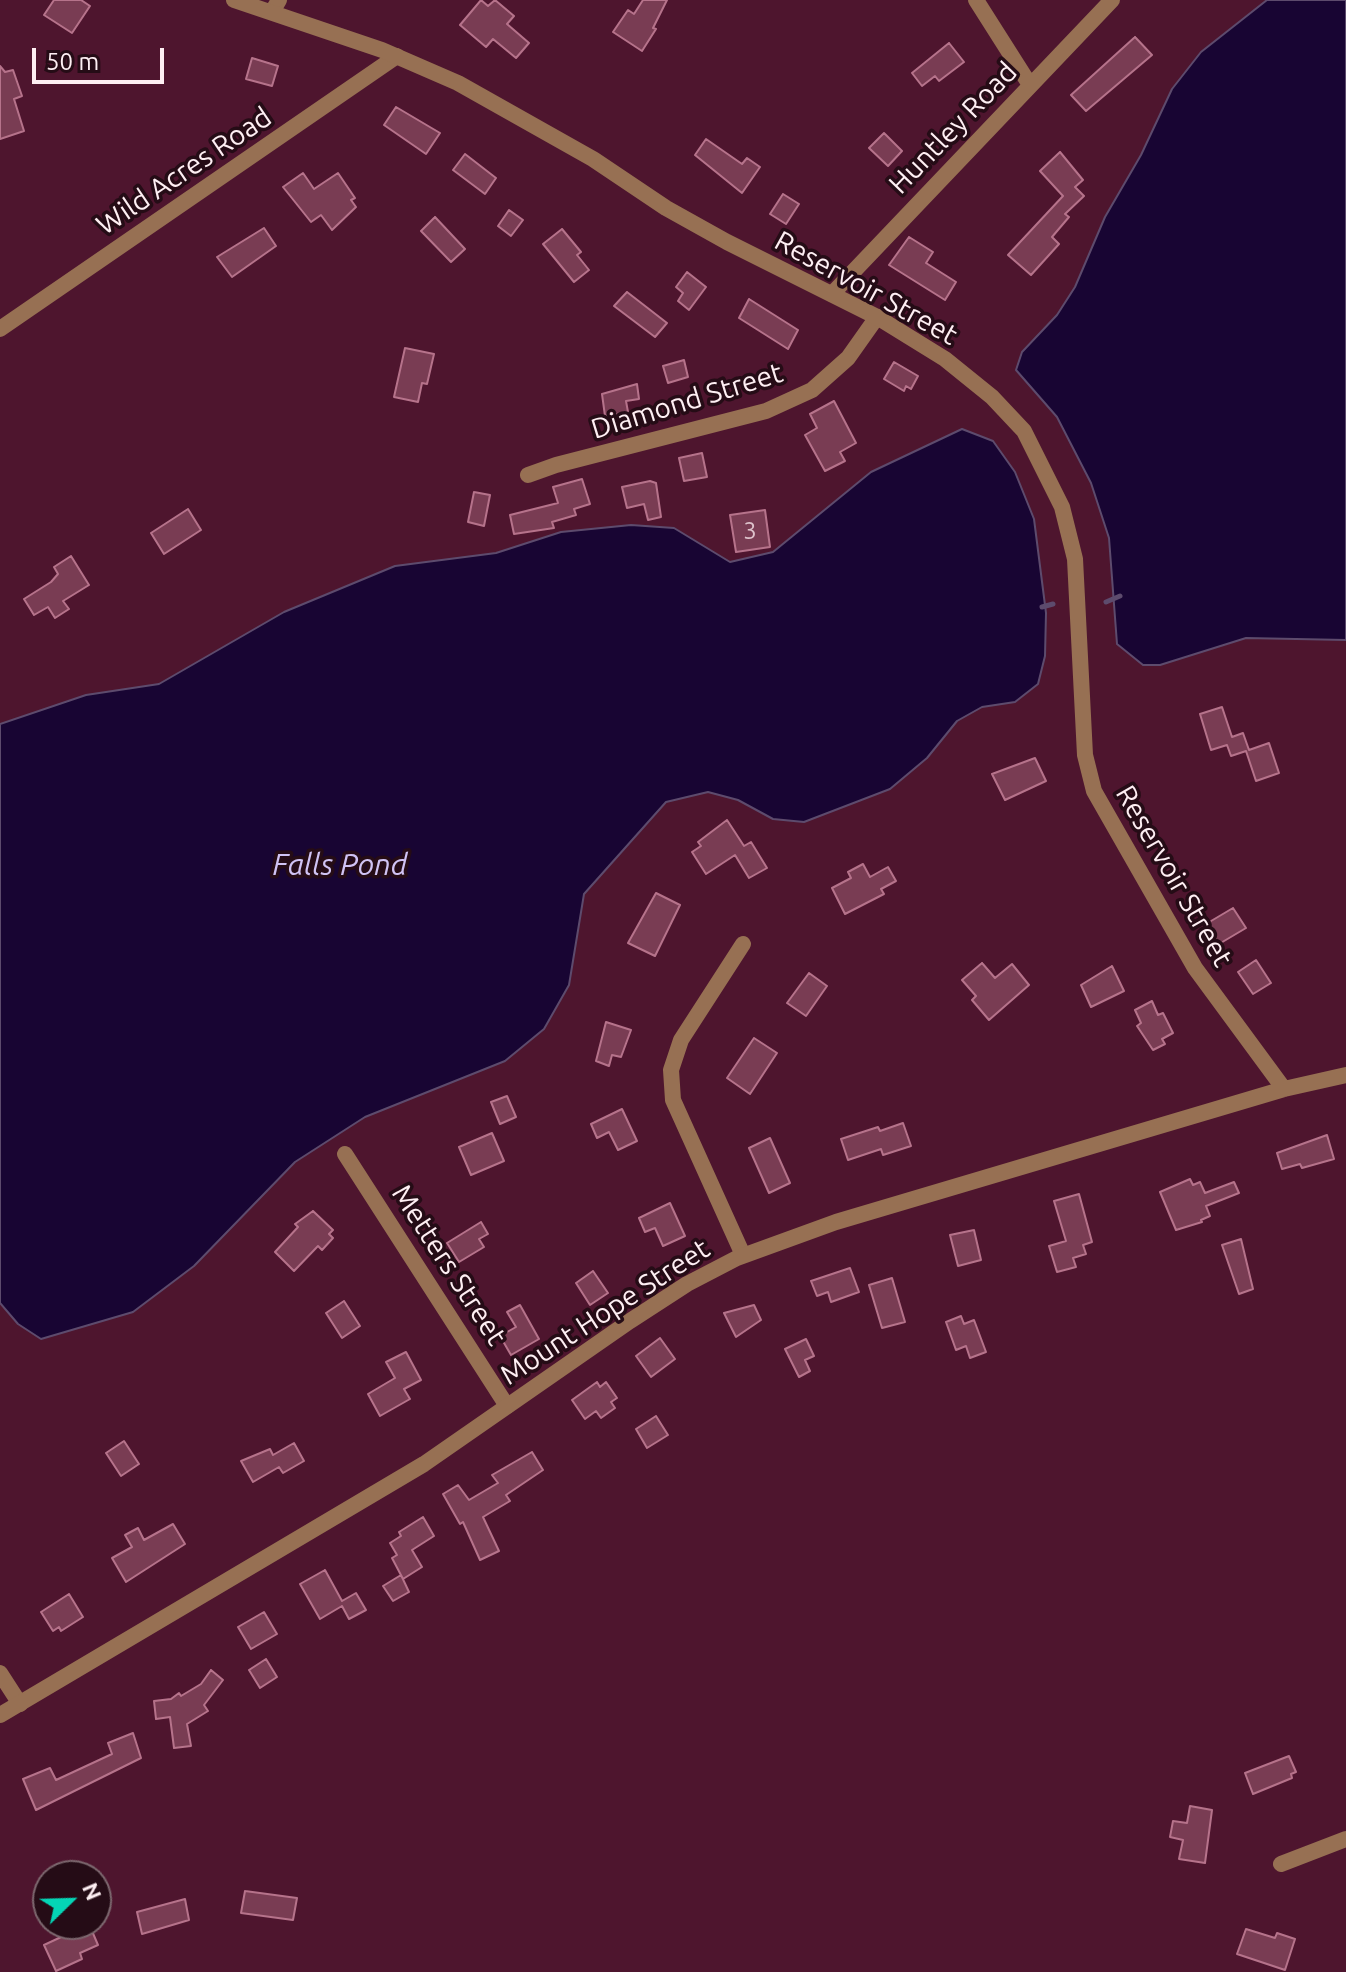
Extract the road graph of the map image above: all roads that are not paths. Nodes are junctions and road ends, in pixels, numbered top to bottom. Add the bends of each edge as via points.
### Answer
1 (234, 0) edge
2 (976, 0) edge
3 (1112, 0) edge
4 (276, 6) edge
5 (397, 56) junction
6 (1030, 85) junction
7 (832, 294) junction
8 (877, 317) junction
9 (0, 329) edge
10 (528, 475) dead end
11 (743, 944) dead end
12 (1346, 1075) edge
13 (1284, 1089) junction
14 (345, 1154) dead end
15 (743, 1255) junction
16 (507, 1406) junction
17 (0, 1673) edge
18 (20, 1704) junction
19 (0, 1715) edge
20 (1346, 1839) edge
21 (1281, 1864) dead end

1 - 4 street, Reservoir Street
2 - 6 street
3 - 6 street, Huntley Road
4 - 5 street, Reservoir Street
5 - 7 street, Reservoir Street via 458,83 593,159 666,208
5 - 9 street, Wild Acres Road
6 - 7 street, Huntley Road
7 - 8 street, Reservoir Street
8 - 10 street, Diamond Street via 848,358 812,390 766,411
8 - 13 street, Reservoir Street via 945,359 992,397 1024,431 1043,463 1062,507 1075,559 1085,755 1094,791 1195,968
11 - 15 street via 681,1040 671,1070 673,1100
12 - 13 street, Mount Hope Street
13 - 15 street, Mount Hope Street via 836,1222
14 - 16 street, Metters Street
15 - 16 street, Mount Hope Street via 687,1284
16 - 18 street, Mount Hope Street via 424,1464
17 - 18 street
18 - 19 street, Mount Hope Street
20 - 21 street

